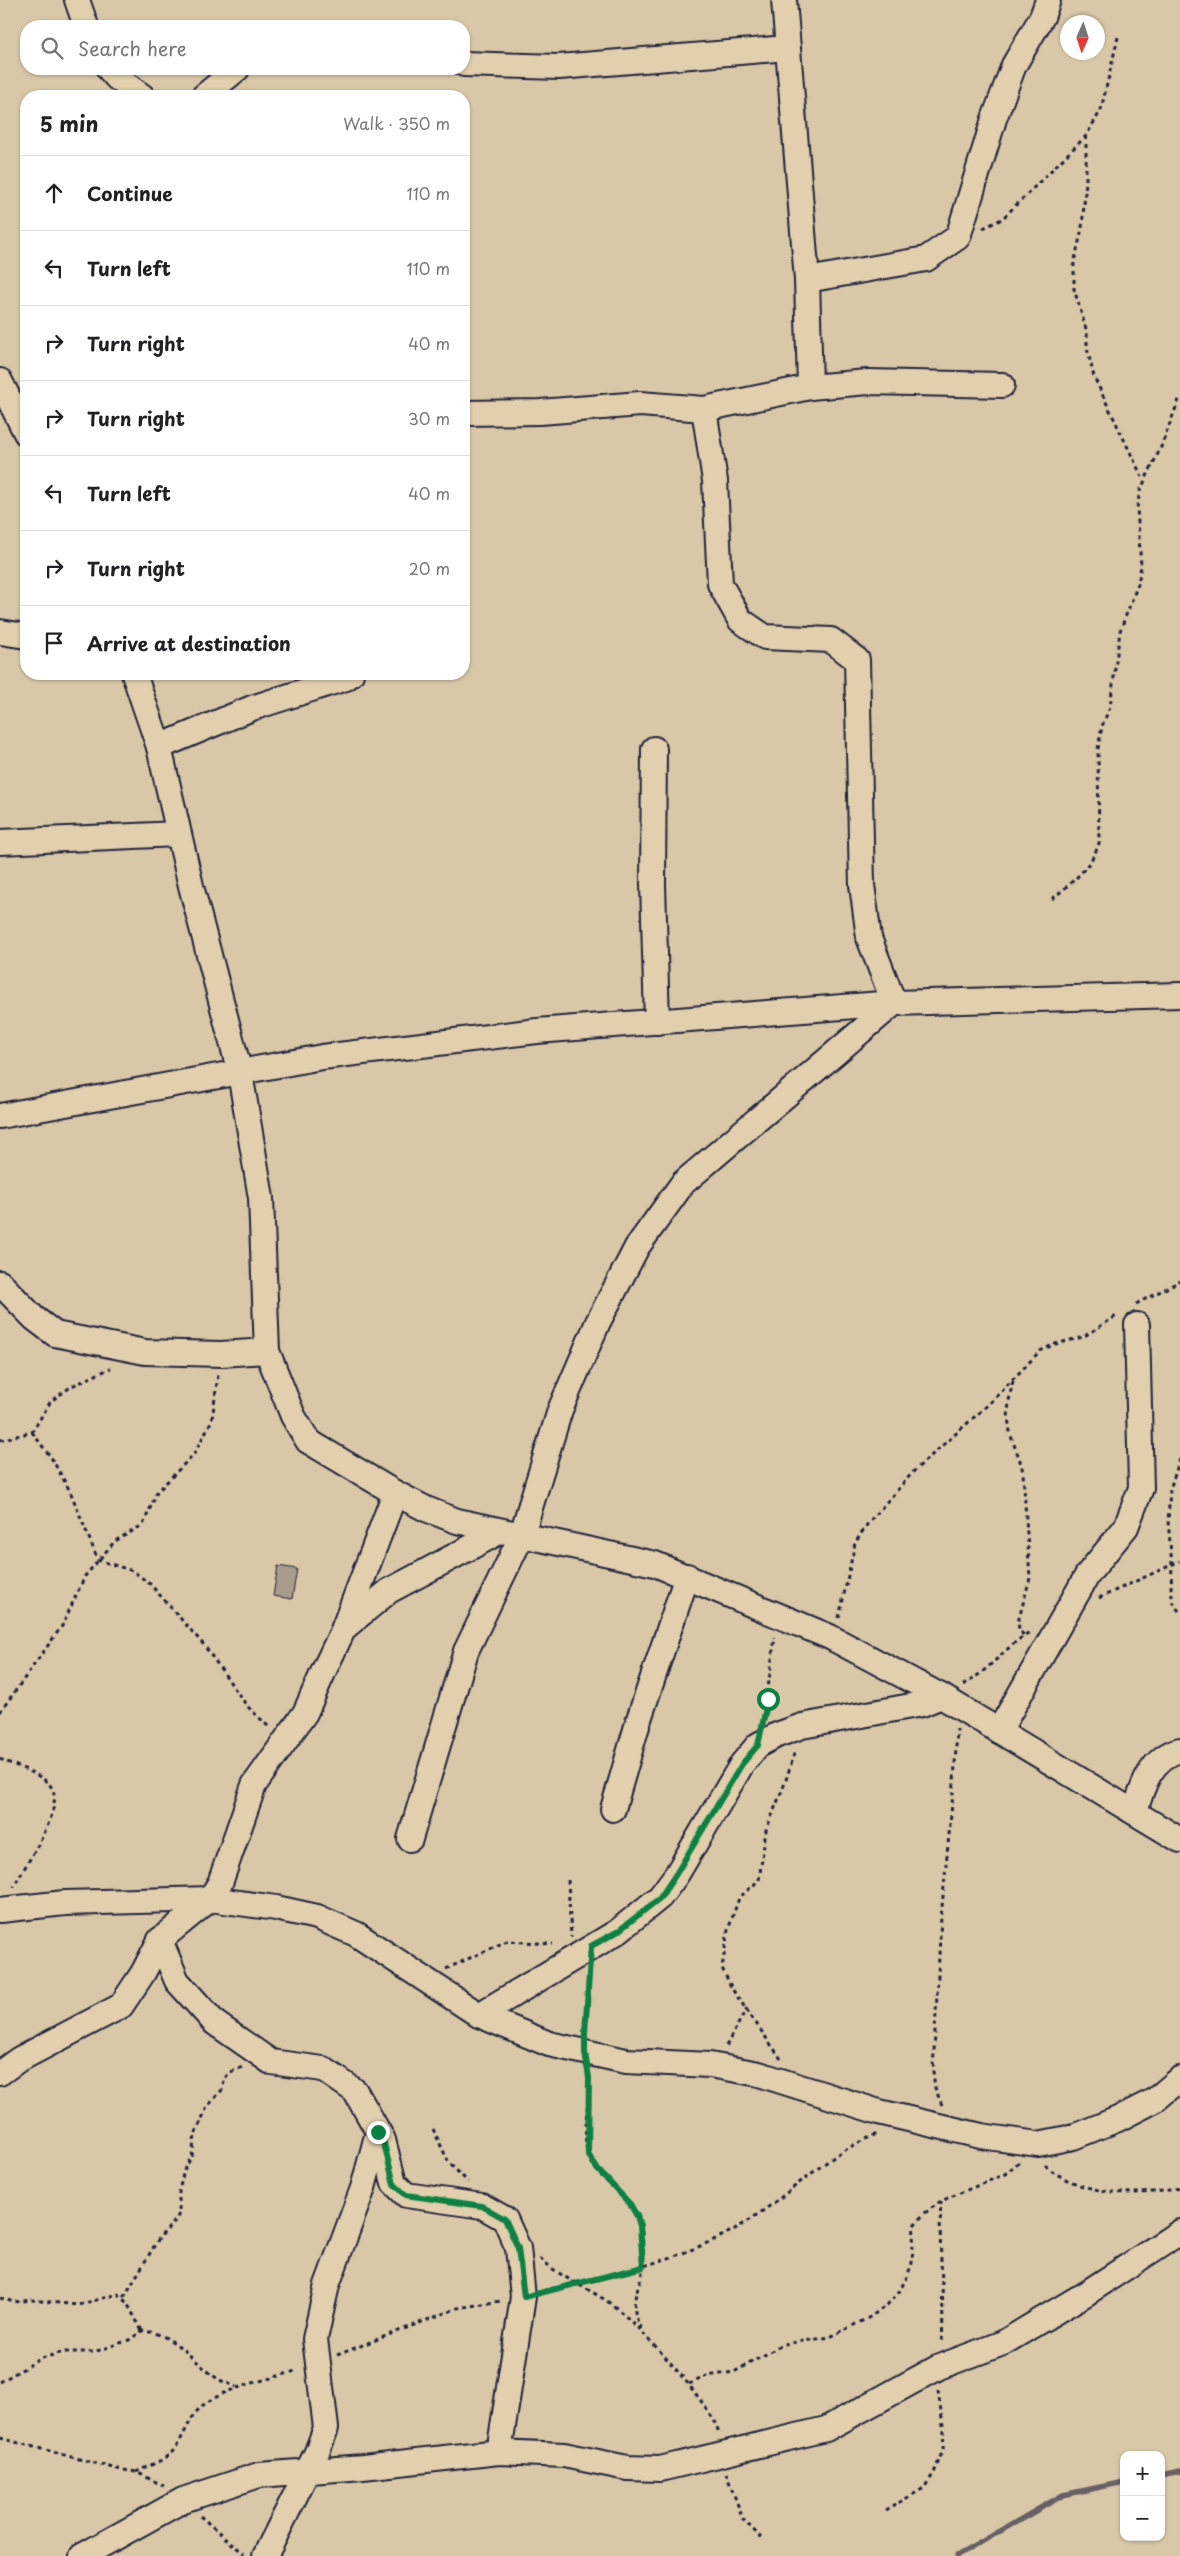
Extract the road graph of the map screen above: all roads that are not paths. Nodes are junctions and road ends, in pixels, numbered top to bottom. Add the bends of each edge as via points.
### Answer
1 (77, 0) edge
2 (784, 0) edge
3 (1048, 0) edge
4 (84, 20) edge
5 (788, 48) junction
6 (470, 64) edge
7 (114, 75) edge
8 (230, 75) edge
9 (134, 90) edge
10 (212, 90) edge
11 (807, 280) junction
12 (0, 381) edge
13 (1002, 385) dead end
14 (810, 387) junction
15 (704, 409) junction
16 (470, 413) edge
17 (20, 421) edge
18 (0, 632) edge
19 (20, 635) edge
20 (136, 680) edge
21 (340, 680) edge
22 (159, 748) junction
23 (654, 748) dead end
24 (178, 834) junction
25 (0, 842) edge
26 (1180, 995) edge
27 (894, 1003) junction
28 (657, 1022) junction
29 (240, 1073) junction
30 (0, 1116) edge
31 (0, 1282) edge
32 (1130, 1315) road end
33 (267, 1352) junction
34 (395, 1493) junction
35 (511, 1534) junction
36 (687, 1576) junction
37 (343, 1630) junction
38 (949, 1701) junction
39 (999, 1731) junction
40 (1180, 1750) edge
41 (613, 1809) dead end
42 (1135, 1812) junction
43 (410, 1839) dead end
44 (1180, 1840) edge
45 (210, 1899) junction
46 (2, 1909) edge
47 (160, 1940) junction
48 (479, 2015) junction
49 (0, 2073) edge
50 (1180, 2079) edge
51 (378, 2132) junction
52 (1180, 2232) edge
53 (499, 2452) junction
54 (306, 2470) junction
55 (82, 2556) edge
56 (265, 2556) edge

1 - 4 street
2 - 5 street
3 - 11 street via 1042,17 1014,65 958,237 926,259
5 - 6 street via 560,67
5 - 11 street
7 - 9 street
8 - 10 street
11 - 14 street
12 - 17 street
13 - 14 street via 868,382
14 - 15 street
15 - 16 street via 640,404 540,412
15 - 27 street via 715,481 720,584 740,620 765,637 831,640 857,660 862,885 869,938
18 - 19 street
20 - 22 street
21 - 22 street via 252,708
22 - 24 street
23 - 28 street
24 - 25 street
24 - 29 street
26 - 27 street
27 - 28 street
27 - 35 street via 683,1183 657,1216 637,1246 598,1322
28 - 29 street via 537,1031 322,1057
29 - 30 street
29 - 33 street via 261,1198
31 - 33 street via 34,1318 55,1334 128,1350 221,1354
32 - 39 street via 1141,1488 1126,1527 1088,1574
33 - 34 street via 293,1416 308,1441
34 - 35 street via 457,1521
34 - 37 street
35 - 36 street via 627,1556
35 - 37 street via 389,1591
35 - 43 street via 466,1651
36 - 38 street via 830,1638
36 - 41 street
37 - 45 street via 305,1713 254,1785 223,1875
38 - 39 street
38 - 48 street via 802,1726 758,1745 742,1764 660,1898 617,1932 583,1948
39 - 42 street
40 - 42 street via 1167,1753 1151,1771 1141,1788
42 - 44 street
45 - 46 street via 65,1903
45 - 47 street
45 - 48 street via 276,1908 317,1918 356,1934
47 - 49 street via 121,2006 18,2060
47 - 51 street via 177,1981 215,2023 270,2062 323,2069 354,2090
48 - 50 street via 541,2041 585,2053 626,2061 710,2065 759,2074 879,2112 1034,2148 1118,2119 1155,2100
51 - 53 street via 394,2184 406,2195 482,2206 505,2219 518,2248 524,2297
51 - 54 street via 363,2188 327,2285 315,2339 326,2428
52 - 53 street via 1003,2343 940,2367 826,2429 660,2469 627,2468 564,2455
53 - 54 street
54 - 55 street via 259,2475 183,2500
54 - 56 street

